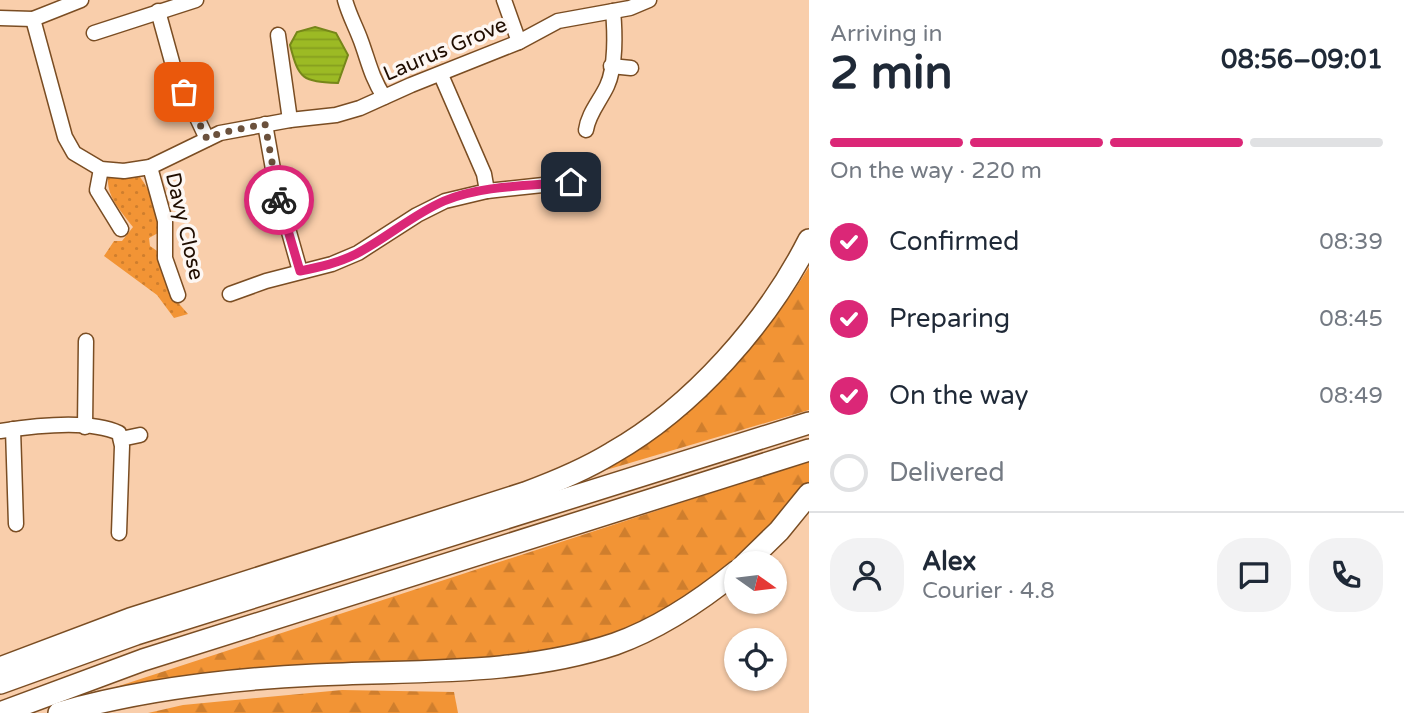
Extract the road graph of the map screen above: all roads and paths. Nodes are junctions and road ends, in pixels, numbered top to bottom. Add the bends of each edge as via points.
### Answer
1 (82, 0) edge
2 (196, 0) edge
3 (345, 0) edge
4 (504, 0) edge
5 (649, 0) edge
6 (613, 10) junction
7 (158, 11) junction
8 (0, 18) edge
9 (33, 19) junction
10 (94, 33) dead end
11 (278, 35) dead end
12 (519, 42) junction
13 (611, 66) junction
14 (631, 68) dead end
15 (441, 75) junction
16 (384, 97) junction
17 (290, 120) junction
18 (265, 124) junction
19 (586, 131) dead end
20 (207, 139) junction
21 (150, 167) junction
22 (101, 169) junction
23 (571, 182) dead end
24 (487, 191) junction
25 (121, 229) dead end
26 (809, 240) edge
27 (300, 271) junction
28 (230, 294) dead end
29 (178, 295) dead end
30 (86, 341) dead end
31 (808, 424) edge
32 (85, 427) junction
33 (6, 430) edge
34 (140, 435) dead end
35 (121, 439) junction
36 (807, 450) edge
37 (809, 494) edge
38 (16, 524) dead end
39 (119, 533) dead end
40 (758, 551) edge
41 (724, 581) edge
42 (0, 668) edge
43 (0, 683) edge
44 (208, 685) junction
45 (0, 713) edge
46 (60, 713) edge
47 (91, 713) edge

1 - 9 street
2 - 7 street
3 - 16 street via 373,80
4 - 12 street
5 - 6 street, Laurus Grove
6 - 12 street, Laurus Grove via 558,21
6 - 13 street via 616,35
7 - 10 street
7 - 20 street via 174,69
8 - 9 street
9 - 22 street via 65,136 74,153
11 - 17 street
12 - 15 street, Laurus Grove
13 - 14 street
13 - 19 street via 609,83
15 - 16 street, Laurus Grove
15 - 24 street
16 - 17 street, Laurus Grove via 336,115
17 - 18 street, Laurus Grove
18 - 20 street, Laurus Grove
18 - 27 street via 276,186
20 - 21 street, Laurus Grove
21 - 22 street, Laurus Grove
21 - 29 street, Davy Close via 164,221 165,258
22 - 25 street via 97,190
23 - 24 street
24 - 27 street via 445,201 358,253
26 - 42 highway via 763,313 701,384 638,437 590,466 525,494 130,620
27 - 28 street
30 - 32 street
31 - 43 highway via 136,634
32 - 33 street
32 - 35 street via 109,429
33 - 38 street
34 - 35 street
35 - 39 street via 126,507
36 - 45 highway via 143,660
37 - 40 highway
41 - 44 highway via 665,621 586,653 502,666
44 - 46 highway via 140,693
44 - 47 highway

